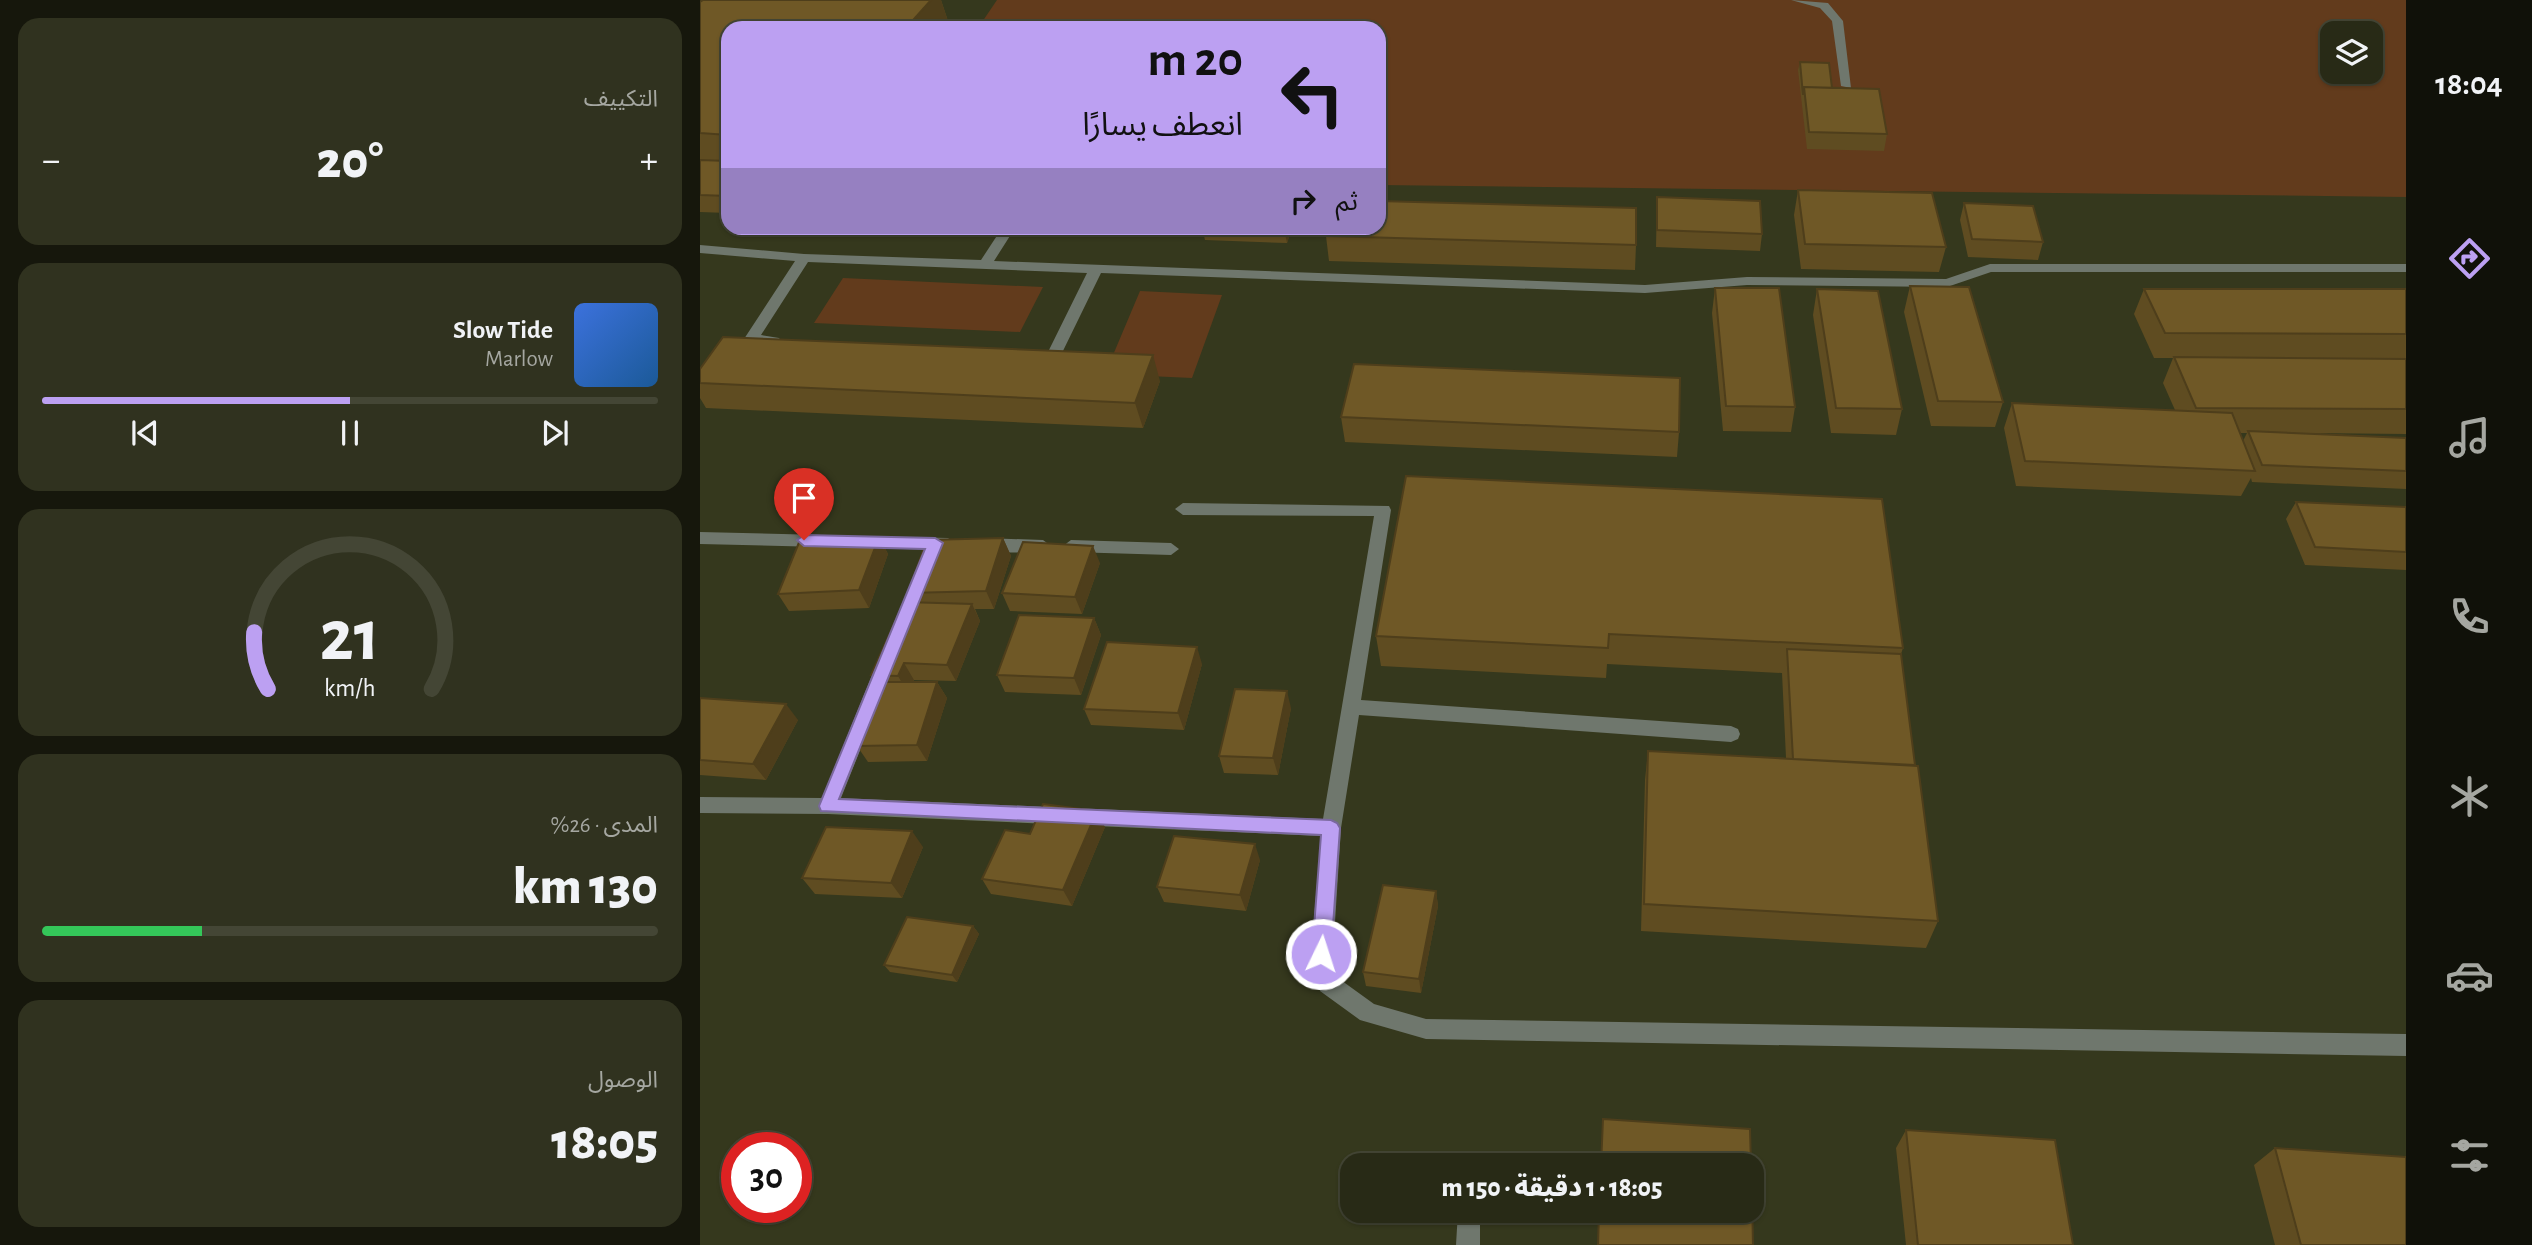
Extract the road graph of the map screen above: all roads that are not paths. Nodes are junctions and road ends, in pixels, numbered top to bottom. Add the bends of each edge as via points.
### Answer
1 (1796, 0) edge
2 (1847, 86) edge
3 (1004, 235) edge
4 (700, 249) edge
5 (804, 258) junction
6 (986, 264) junction
7 (2406, 268) edge
8 (1096, 269) junction
9 (792, 342) edge
10 (1025, 355) edge
11 (1183, 509) dead end
12 (700, 538) edge
13 (1171, 549) dead end
14 (894, 643) edge
15 (1351, 707) junction
16 (1731, 734) dead end
17 (700, 805) edge
18 (828, 806) junction
19 (1331, 828) junction
20 (2406, 1045) edge
21 (1469, 1223) edge
22 (1468, 1245) edge

1 - 2 street via 1824,5 1837,20
3 - 6 street
4 - 5 street
5 - 6 street
5 - 9 street via 751,339
6 - 8 street
7 - 8 street via 1990,268 1947,284 1747,281 1645,289
8 - 10 street via 1053,357
11 - 15 street via 1383,510
12 - 13 street via 933,550
14 - 18 street
15 - 16 street
15 - 19 street
17 - 18 street
18 - 19 street
19 - 20 street via 1321,954 1328,984 1368,1013 1426,1029
21 - 22 street

